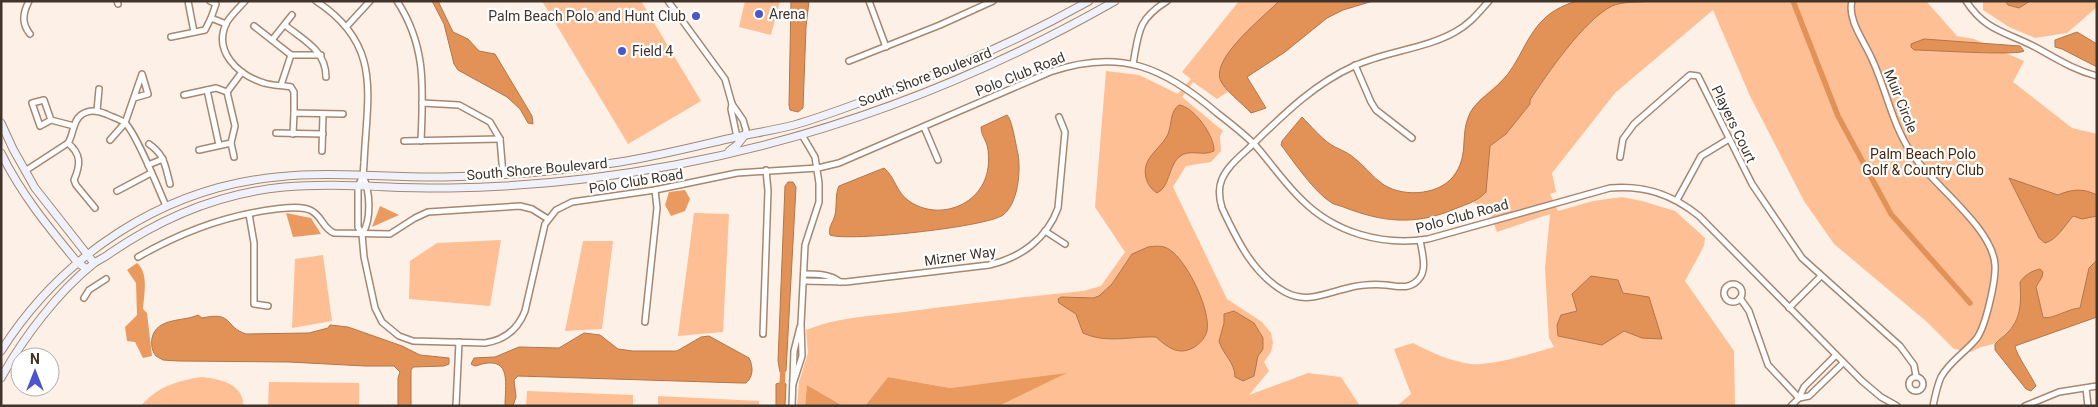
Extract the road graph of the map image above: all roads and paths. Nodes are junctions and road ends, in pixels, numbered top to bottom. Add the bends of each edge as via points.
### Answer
1 (29, 1) edge
2 (188, 1) edge
3 (210, 1) edge
4 (245, 1) edge
5 (316, 1) edge
6 (370, 1) edge
7 (397, 1) edge
8 (668, 1) edge
9 (869, 1) edge
10 (993, 1) edge
11 (1089, 1) edge
12 (1115, 1) edge
13 (1166, 1) edge
14 (1489, 1) edge
15 (1852, 1) edge
16 (1966, 1) edge
17 (292, 15) dead end
18 (211, 18) junction
19 (226, 24) junction
20 (284, 25) junction
21 (254, 26) dead end
22 (347, 26) junction
23 (194, 32) junction
24 (30, 34) dead end
25 (171, 37) dead end
26 (272, 40) junction
27 (886, 47) junction
28 (291, 55) junction
29 (321, 55) junction
30 (849, 61) dead end
31 (1133, 64) junction
32 (1355, 65) junction
33 (242, 72) junction
34 (2097, 76) edge
35 (326, 77) dead end
36 (281, 85) junction
37 (99, 88) dead end
38 (207, 90) junction
39 (227, 92) junction
40 (184, 95) dead end
41 (134, 98) dead end
42 (422, 103) junction
43 (732, 104) junction
44 (97, 111) junction
45 (294, 113) junction
46 (324, 114) junction
47 (343, 114) dead end
48 (1059, 117) dead end
49 (51, 120) junction
50 (1, 123) edge
51 (125, 123) junction
52 (74, 126) junction
53 (924, 127) junction
54 (276, 134) dead end
55 (293, 134) junction
56 (323, 134) junction
57 (802, 135) junction
58 (741, 137) junction
59 (500, 138) junction
60 (1412, 138) dead end
61 (1729, 139) junction
62 (110, 140) dead end
63 (404, 141) dead end
64 (421, 141) junction
65 (68, 143) junction
66 (230, 143) junction
67 (149, 144) dead end
68 (1253, 144) junction
69 (219, 145) junction
70 (759, 146) junction
71 (199, 150) dead end
72 (322, 150) dead end
73 (1, 153) edge
74 (725, 154) junction
75 (234, 157) dead end
76 (1620, 157) dead end
77 (163, 159) junction
78 (938, 160) dead end
79 (148, 165) junction
80 (818, 168) junction
81 (766, 170) junction
82 (25, 172) junction
83 (151, 173) junction
84 (503, 175) junction
85 (363, 176) junction
86 (170, 184) dead end
87 (358, 186) junction
88 (368, 186) junction
89 (655, 190) junction
90 (117, 191) dead end
91 (1677, 200) junction
92 (166, 206) junction
93 (95, 208) dead end
94 (249, 214) junction
95 (548, 219) junction
96 (1045, 231) junction
97 (362, 234) junction
98 (1420, 240) junction
99 (1066, 244) dead end
100 (88, 254) junction
101 (138, 256) dead end
102 (78, 263) junction
103 (94, 263) junction
104 (87, 269) junction
105 (804, 274) junction
106 (1821, 276) junction
107 (106, 279) dead end
108 (804, 281) junction
109 (840, 282) junction
110 (84, 298) dead end
111 (1740, 298) dead end
112 (268, 306) dead end
113 (1789, 308) junction
114 (645, 322) dead end
115 (801, 324) junction
116 (763, 334) dead end
117 (459, 342) junction
118 (1, 351) edge
119 (1836, 355) junction
120 (1844, 363) junction
121 (1916, 376) dead end
122 (1, 378) edge
123 (793, 384) junction
124 (2097, 386) edge
125 (2086, 388) junction
126 (1799, 398) junction
127 (456, 406) edge
128 (792, 406) edge
129 (1791, 406) edge
130 (1897, 406) edge
131 (1933, 406) edge
132 (2025, 406) edge
133 (2088, 406) edge

1 - 24 street via 24,20
2 - 23 street
3 - 18 street via 216,4
4 - 19 street
5 - 22 street
6 - 22 street
7 - 42 street via 409,22 420,55
8 - 43 street via 725,79
9 - 27 street
10 - 27 street
11 - 58 street, South Shore Boulevard via 937,75 801,122
12 - 57 street, South Shore Boulevard via 1041,41 957,80
13 - 31 street via 1142,24
14 - 32 street via 1471,21 1455,32
15 - 131 street, Muir Circle via 1850,11 1908,148 1978,228 1995,259 1995,274 1984,324 1977,338 1945,371
16 - 34 street via 1980,18 1999,32 2038,48 2071,68
17 - 20 street
18 - 19 street
18 - 23 street via 205,30
19 - 33 street via 225,53
20 - 26 street
20 - 29 street
21 - 26 street
22 - 85 street via 360,48 367,74
23 - 25 street
26 - 28 street
27 - 30 street
28 - 29 street
28 - 36 street
29 - 35 street
31 - 53 street, Polo Club Road via 1104,61 1065,67
31 - 68 street, Polo Club Road via 1183,85
32 - 60 street via 1376,110
32 - 68 street via 1295,103
33 - 36 street via 264,83
33 - 39 street
36 - 45 street via 294,92
37 - 44 street
38 - 39 street via 216,88
38 - 40 street
38 - 69 street
39 - 66 street via 235,126
41 - 51 street
42 - 59 street via 459,105 490,122
42 - 64 street
43 - 58 street
43 - 58 street via 746,130
44 - 51 street
44 - 52 street via 82,114
45 - 46 street
45 - 55 street
46 - 47 street
46 - 56 street
48 - 96 street, Mizner Way via 1065,132 1060,198 1055,217
49 - 49 street via 44,100 32,103 40,126
49 - 52 street
50 - 82 street
51 - 62 street
51 - 79 street
52 - 65 street
53 - 78 street
53 - 80 street, Polo Club Road
54 - 55 street
55 - 56 street
56 - 72 street
57 - 70 street, South Shore Boulevard
57 - 80 street
58 - 70 street
58 - 74 street via 738,145
58 - 84 street, South Shore Boulevard via 619,162
59 - 64 street
59 - 84 street
61 - 76 street, Players Court via 1700,79 1690,75 1634,124 1624,139
61 - 91 street via 1702,156
61 - 106 street, Players Court via 1752,184 1802,258
63 - 64 street
65 - 82 street
65 - 93 street via 79,158 80,166 74,180 76,185
66 - 69 street
66 - 75 street
67 - 77 street via 159,151
68 - 98 street, Polo Club Road via 1301,200 1328,221 1370,238
68 - 98 street via 1225,174 1220,185 1220,202 1255,269 1286,293 1312,298 1364,285 1411,286 1423,272
69 - 71 street
70 - 74 street, South Shore Boulevard
73 - 102 street via 25,196
74 - 88 street, South Shore Boulevard via 625,173 548,182 451,188
77 - 79 street
77 - 86 street
79 - 83 street
80 - 81 street, Polo Club Road
80 - 105 street via 819,206 806,242
81 - 89 street, Polo Club Road
81 - 116 street
82 - 100 street
83 - 90 street
83 - 92 street
84 - 85 street, South Shore Boulevard
85 - 87 street
85 - 88 street
85 - 92 street, South Shore Boulevard via 296,175 254,180 212,189
87 - 88 street, South Shore Boulevard
87 - 97 street via 358,227
87 - 103 street, South Shore Boulevard via 281,188 219,200 156,225
88 - 97 street via 367,227
89 - 95 street, Polo Club Road via 572,202 560,207
89 - 114 street
91 - 98 street, Polo Club Road via 1648,189 1610,188
91 - 113 street, Polo Club Road via 1698,216
92 - 100 street, South Shore Boulevard
94 - 97 street via 305,208 316,213 330,232
94 - 101 street via 185,233
94 - 112 street via 254,243 254,304
95 - 97 street via 520,206 428,212 390,234
95 - 117 street via 519,324 496,341
96 - 99 street
96 - 109 street, Mizner Way via 1025,252 1000,263
97 - 117 street via 375,308 387,328 413,341
100 - 102 street, South Shore Boulevard
100 - 103 street
102 - 104 street
102 - 118 street, South Shore Boulevard via 41,298
103 - 104 street, South Shore Boulevard
104 - 122 street, South Shore Boulevard via 37,323
105 - 108 street
105 - 109 street, Mizner Way via 826,275
106 - 113 street
106 - 121 street, Players Court via 1900,346 1914,365
107 - 110 street via 89,290
108 - 109 street, Mizner Way
108 - 115 street
111 - 126 street via 1749,311 1768,364
113 - 119 street, Polo Club Road
115 - 123 street via 794,351
115 - 123 street via 802,356
117 - 127 street
119 - 120 street, Polo Club Road
119 - 126 street via 1804,387
120 - 126 street via 1808,396
120 - 130 street, Polo Club Road via 1869,388
123 - 128 street
124 - 125 street
125 - 132 street via 2058,392
125 - 133 street
126 - 129 street

